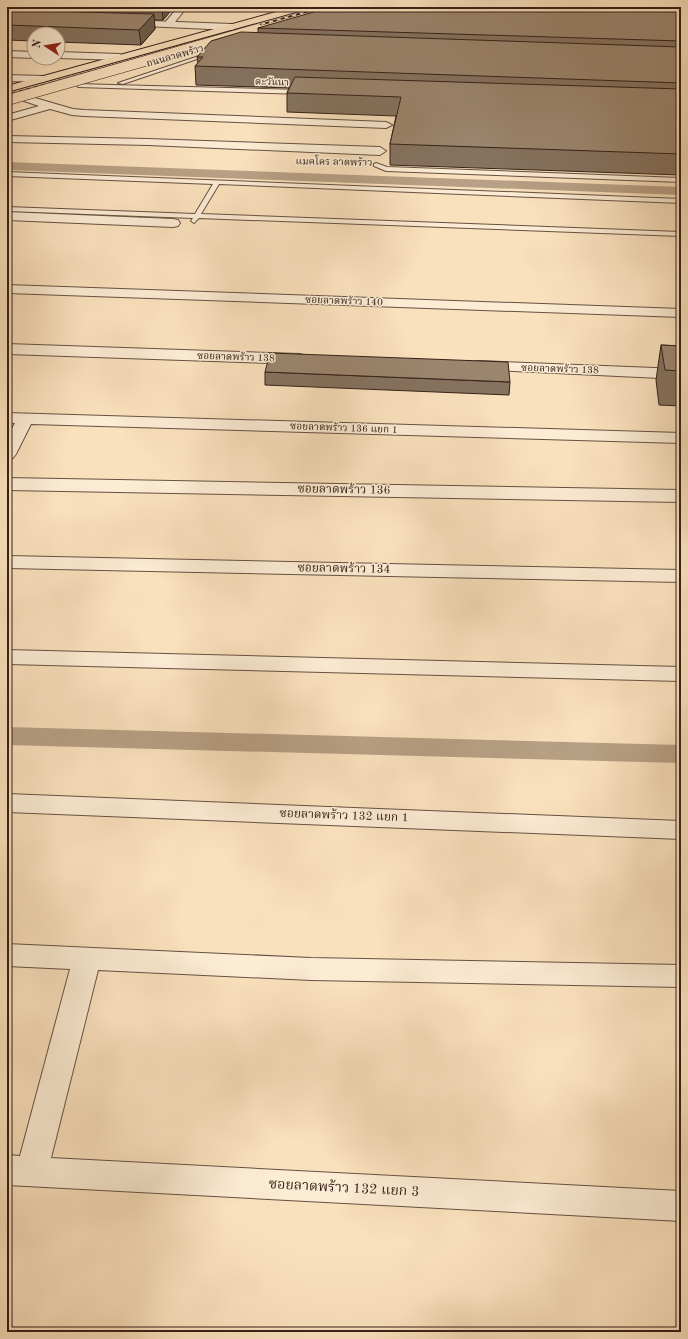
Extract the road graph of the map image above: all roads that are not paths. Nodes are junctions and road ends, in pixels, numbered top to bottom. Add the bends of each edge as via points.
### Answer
1 (183, 7) edge
2 (310, 9) edge
3 (168, 25) junction
4 (232, 27) junction
5 (153, 28) junction
6 (270, 28) edge
7 (218, 31) junction
8 (255, 34) junction
9 (168, 44) junction
10 (220, 47) edge
11 (205, 51) junction
12 (7, 54) edge
13 (26, 55) edge
14 (66, 55) edge
15 (120, 57) junction
16 (7, 78) edge
17 (44, 78) junction
18 (78, 84) junction
19 (113, 85) junction
20 (310, 92) edge
21 (7, 97) edge
22 (28, 99) junction
23 (49, 106) junction
24 (166, 116) junction
25 (7, 118) edge
26 (283, 121) junction
27 (157, 130) junction
28 (246, 131) dead end
29 (7, 139) edge
30 (148, 142) junction
31 (272, 147) junction
32 (380, 151) junction
33 (142, 154) dead end
34 (266, 160) dead end
35 (372, 165) joint
36 (7, 174) edge
37 (681, 180) edge
38 (217, 183) junction
39 (681, 201) edge
40 (7, 209) edge
41 (7, 216) edge
42 (195, 220) junction
43 (173, 223) joint
44 (681, 234) edge
45 (681, 240) edge
46 (7, 289) edge
47 (681, 314) edge
48 (7, 349) edge
49 (314, 360) edge
50 (466, 366) edge
51 (681, 374) edge
52 (7, 418) edge
53 (26, 418) junction
54 (681, 438) edge
55 (7, 454) edge
56 (7, 484) edge
57 (681, 496) edge
58 (7, 562) edge
59 (681, 576) edge
60 (7, 657) edge
61 (681, 674) edge
62 (7, 803) edge
63 (681, 830) edge
64 (7, 955) edge
65 (86, 958) junction
66 (681, 976) edge
67 (19, 1171) edge
68 (681, 1206) edge

1 - 3 street
2 - 4 main road, ถนนลาดพร้าว
2 - 21 main road, bridge
3 - 4 street
3 - 5 street via 114,25
4 - 7 main road, ถนนลาดพร้าว
4 - 8 main road
5 - 7 street
5 - 9 street via 170,36
6 - 8 main road, ถนนลาดพร้าว
7 - 8 main road
7 - 9 main road, ถนนลาดพร้าว
8 - 11 main road, ถนนลาดพร้าว
9 - 15 main road, ถนนลาดพร้าว
10 - 11 lane
11 - 18 main road, ถนนลาดพร้าว
11 - 19 lane
12 - 13 street
14 - 15 street
15 - 17 main road, ถนนลาดพร้าว
16 - 17 street
17 - 21 main road, ถนนลาดพร้าว
18 - 19 lane, ตะวันนา
18 - 22 main road, ถนนลาดพร้าว
19 - 20 lane, ตะวันนา
21 - 22 main road, ถนนลาดพร้าว
22 - 23 street, แมคโคร ลาดพร้าว
23 - 24 street, แมคโคร ลาดพร้าว via 84,113
23 - 25 street, แมคโคร ลาดพร้าว
24 - 26 street, แมคโคร ลาดพร้าว
24 - 27 street
26 - 31 street
26 - 32 street, แมคโคร ลาดพร้าว via 387,121
27 - 28 street
27 - 30 street
29 - 30 street
30 - 31 street
30 - 33 street
31 - 32 street
31 - 34 street
32 - 35 street, แมคโคร ลาดพร้าว
35 - 37 lane via 386,169
36 - 38 lane
38 - 39 lane
38 - 42 lane
40 - 42 lane
41 - 43 street
42 - 43 lane
42 - 44 lane
42 - 45 lane
46 - 47 street, ซอยลาดพร้าว 140
48 - 49 street, ซอยลาดพร้าว 138
50 - 51 street, ซอยลาดพร้าว 138
52 - 53 street, ซอยลาดพร้าว 136 แยก 1
53 - 54 street, ซอยลาดพร้าว 136 แยก 1
53 - 55 street
56 - 57 street, ซอยลาดพร้าว 136
58 - 59 street, ซอยลาดพร้าว 134
60 - 61 street
62 - 63 street, ซอยลาดพร้าว 132 แยก 1
64 - 65 street
65 - 66 street via 311,969
65 - 67 street
67 - 68 street, ซอยลาดพร้าว 132 แยก 3

